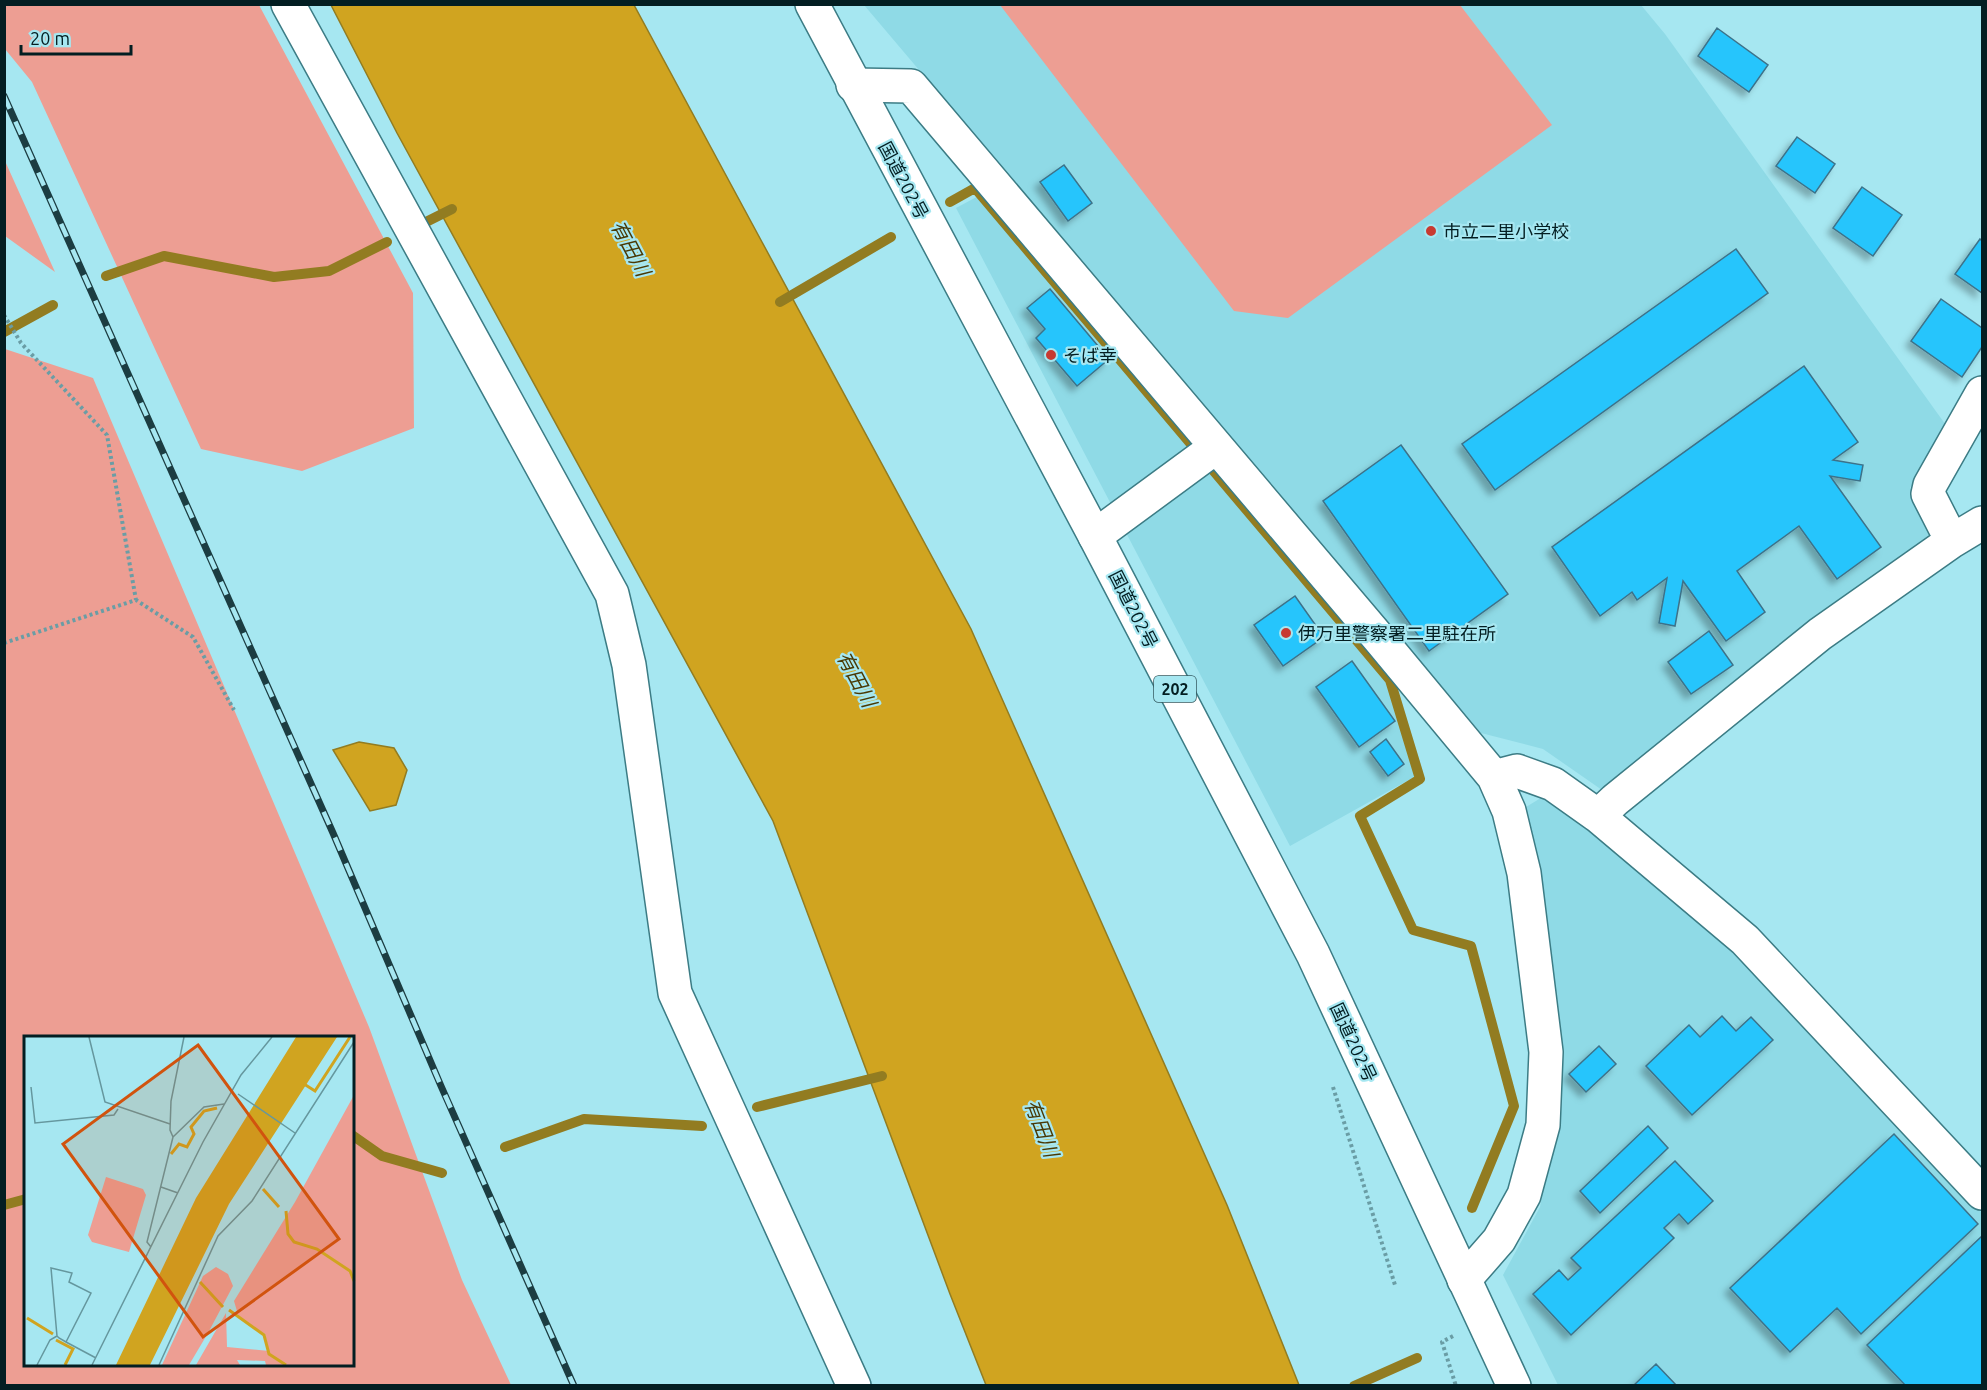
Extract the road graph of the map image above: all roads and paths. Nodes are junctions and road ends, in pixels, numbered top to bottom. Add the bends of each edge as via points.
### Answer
1 (288, 4) edge
2 (812, 4) edge
3 (853, 85) junction
4 (4, 315) edge
5 (1983, 393) edge
6 (1216, 447) junction
7 (1983, 523) edge
8 (1095, 536) junction
9 (1952, 541) junction
10 (136, 600) junction
11 (4, 643) edge
12 (234, 710) dead end
13 (1494, 777) junction
14 (1598, 816) junction
15 (1332, 1083) dead end
16 (1983, 1193) edge
17 (1464, 1280) junction
18 (1395, 1285) dead end
19 (1454, 1336) dead end
20 (854, 1386) edge
21 (1456, 1386) edge
22 (1514, 1386) edge

1 - 20 main road via 612,594 629,665 675,993
2 - 3 main road, 国道202号 / 202
3 - 6 main road via 911,86
3 - 8 main road, 国道202号 / 202
4 - 10 path via 21,343 107,435
5 - 9 main road via 1928,494
6 - 8 main road
6 - 13 main road
7 - 9 main road
8 - 17 main road, 国道202号 / 202 via 1313,954
9 - 14 main road via 1820,634
10 - 11 path
10 - 12 path via 193,637
13 - 14 main road via 1518,771 1553,784
13 - 17 main road via 1509,811 1524,873 1546,1052 1543,1125 1524,1196 1499,1240
14 - 16 main road via 1745,940
15 - 18 path
17 - 22 main road, 国道202号 / 202
19 - 21 path via 1442,1342

